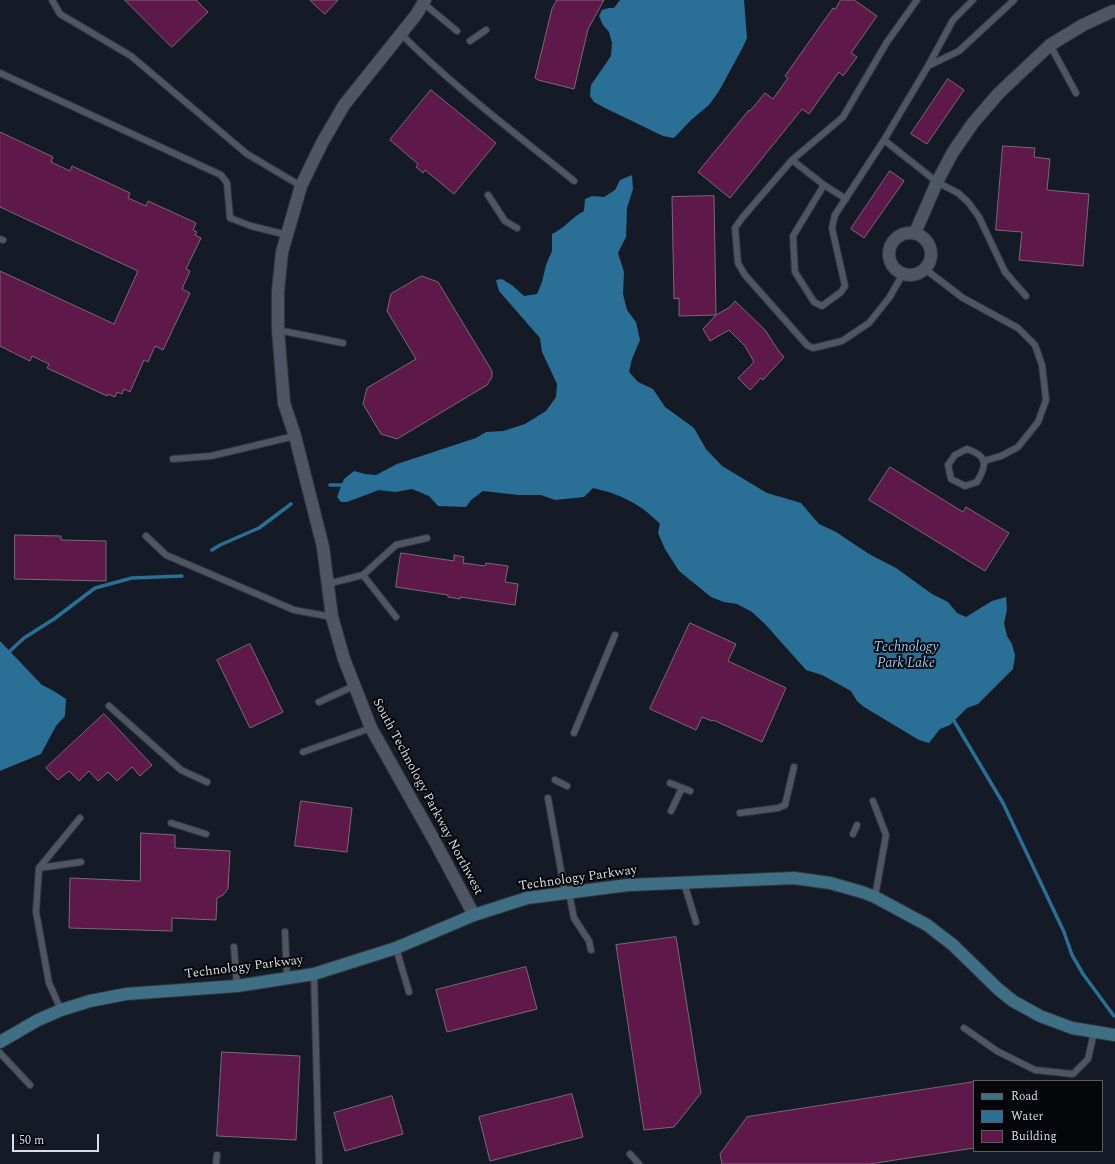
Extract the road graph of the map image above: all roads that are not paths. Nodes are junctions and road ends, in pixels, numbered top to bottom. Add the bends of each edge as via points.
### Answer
1 (52, 0) edge
2 (917, 0) edge
3 (973, 0) edge
4 (1014, 0) edge
5 (424, 2) edge
6 (1113, 9) edge
7 (486, 30) dead end
8 (457, 31) dead end
9 (401, 34) junction
10 (470, 41) dead end
11 (1050, 45) junction
12 (928, 66) junction
13 (0, 73) edge
14 (1076, 93) dead end
15 (884, 140) junction
16 (792, 160) junction
17 (574, 181) dead end
18 (937, 182) junction
19 (824, 185) junction
20 (301, 186) junction
21 (488, 195) dead end
22 (846, 199) junction
23 (517, 228) dead end
24 (915, 233) junction
25 (287, 235) junction
26 (925, 269) junction
27 (903, 274) junction
28 (1026, 296) dead end
29 (278, 330) junction
30 (343, 343) dead end
31 (294, 436) junction
32 (173, 459) dead end
33 (984, 461) junction
34 (146, 536) dead end
35 (427, 538) dead end
36 (363, 575) junction
37 (327, 584) junction
38 (332, 617) junction
39 (396, 617) dead end
40 (615, 635) dead end
41 (354, 686) junction
42 (319, 702) dead end
43 (110, 706) dead end
44 (371, 728) junction
45 (574, 733) dead end
46 (303, 752) dead end
47 (794, 767) dead end
48 (555, 780) dead end
49 (207, 782) dead end
50 (670, 783) dead end
51 (567, 786) dead end
52 (682, 788) junction
53 (690, 791) dead end
54 (548, 798) dead end
55 (873, 801) dead end
56 (671, 811) dead end
57 (740, 813) dead end
58 (80, 818) dead end
59 (171, 823) dead end
60 (857, 825) dead end
61 (206, 834) dead end
62 (853, 834) dead end
63 (81, 862) dead end
64 (39, 868) junction
65 (684, 883) junction
66 (567, 893) junction
67 (874, 897) junction
68 (474, 915) junction
69 (696, 922) dead end
70 (285, 932) dead end
71 (234, 947) dead end
72 (396, 948) junction
73 (591, 950) dead end
74 (314, 974) junction
75 (287, 979) junction
76 (237, 986) junction
77 (409, 992) dead end
78 (61, 1010) junction
79 (964, 1028) dead end
80 (1094, 1032) junction
81 (1115, 1035) edge
82 (0, 1042) edge
83 (0, 1053) edge
84 (30, 1085) dead end
85 (630, 1154) dead end
86 (217, 1156) dead end
87 (216, 1164) edge
88 (319, 1164) edge
89 (639, 1164) edge

1 - 20 lane via 60,14 131,56 247,154
2 - 16 lane via 887,42 843,117
3 - 12 lane via 953,20
4 - 12 lane via 959,51
5 - 8 lane
5 - 9 street, South Technology Parkway Northwest
6 - 11 street
7 - 10 lane
9 - 17 lane via 460,89
9 - 20 street, South Technology Parkway Northwest via 344,105 322,142
11 - 14 lane
11 - 18 street via 999,93 973,123
12 - 15 lane
13 - 25 lane via 221,175 227,183 230,218
15 - 18 lane
15 - 22 lane
16 - 19 lane
16 - 27 lane via 735,228 738,263 745,275 807,345 814,348 842,341 869,322 889,298
18 - 24 street
18 - 28 lane via 958,193 968,202 979,217 1005,272
19 - 22 lane
19 - 22 lane via 793,236 795,272 814,302 822,306 842,292 845,286 832,228 835,215
20 - 25 street, South Technology Parkway Northwest
21 - 23 lane via 505,221
24 - 26 street via 923,237 932,252
24 - 27 street via 904,233 895,239 890,248 889,258 894,268
25 - 29 street, South Technology Parkway Northwest via 282,252 278,291
26 - 27 street via 918,274
26 - 33 lane via 963,298 1018,328 1035,345 1042,365 1046,400 1038,422 1018,447
29 - 30 lane
29 - 31 street, South Technology Parkway Northwest via 284,403
31 - 32 lane via 211,456
31 - 37 street, South Technology Parkway Northwest via 322,547
33 - 33 lane via 977,452 967,449 955,455 948,466 951,479 965,486 977,482 984,470
34 - 38 lane via 166,554 251,592 294,610
35 - 36 lane via 396,545
36 - 37 lane
36 - 39 lane
37 - 38 street, South Technology Parkway Northwest
38 - 41 street, South Technology Parkway Northwest
40 - 45 lane
41 - 42 lane
41 - 44 street, South Technology Parkway Northwest
43 - 49 lane via 181,770
44 - 46 lane
44 - 68 street, South Technology Parkway Northwest
47 - 57 lane via 785,805
48 - 51 lane
50 - 52 lane
52 - 53 lane
52 - 56 lane
54 - 66 lane
55 - 67 lane via 886,835
58 - 64 lane
59 - 61 lane
60 - 62 lane
63 - 64 lane
64 - 78 lane via 36,912 49,983
65 - 66 street, Technology Parkway via 628,885
65 - 67 street, Technology Parkway via 794,878 830,883
65 - 69 lane
66 - 68 street, Technology Parkway via 527,898
66 - 73 lane via 574,918 589,941
67 - 80 street, Technology Parkway via 927,925 1013,1001 1040,1016 1072,1028
68 - 72 street, Technology Parkway
70 - 75 lane
71 - 76 lane
72 - 74 street, Technology Parkway
72 - 77 lane
74 - 75 street, Technology Parkway
74 - 88 lane
75 - 76 street, Technology Parkway
76 - 78 street, Technology Parkway via 126,994
78 - 82 street, Technology Parkway
79 - 80 lane via 997,1051 1035,1070 1073,1074 1088,1059
80 - 81 street, Technology Parkway
83 - 84 lane
85 - 89 lane
86 - 87 lane

